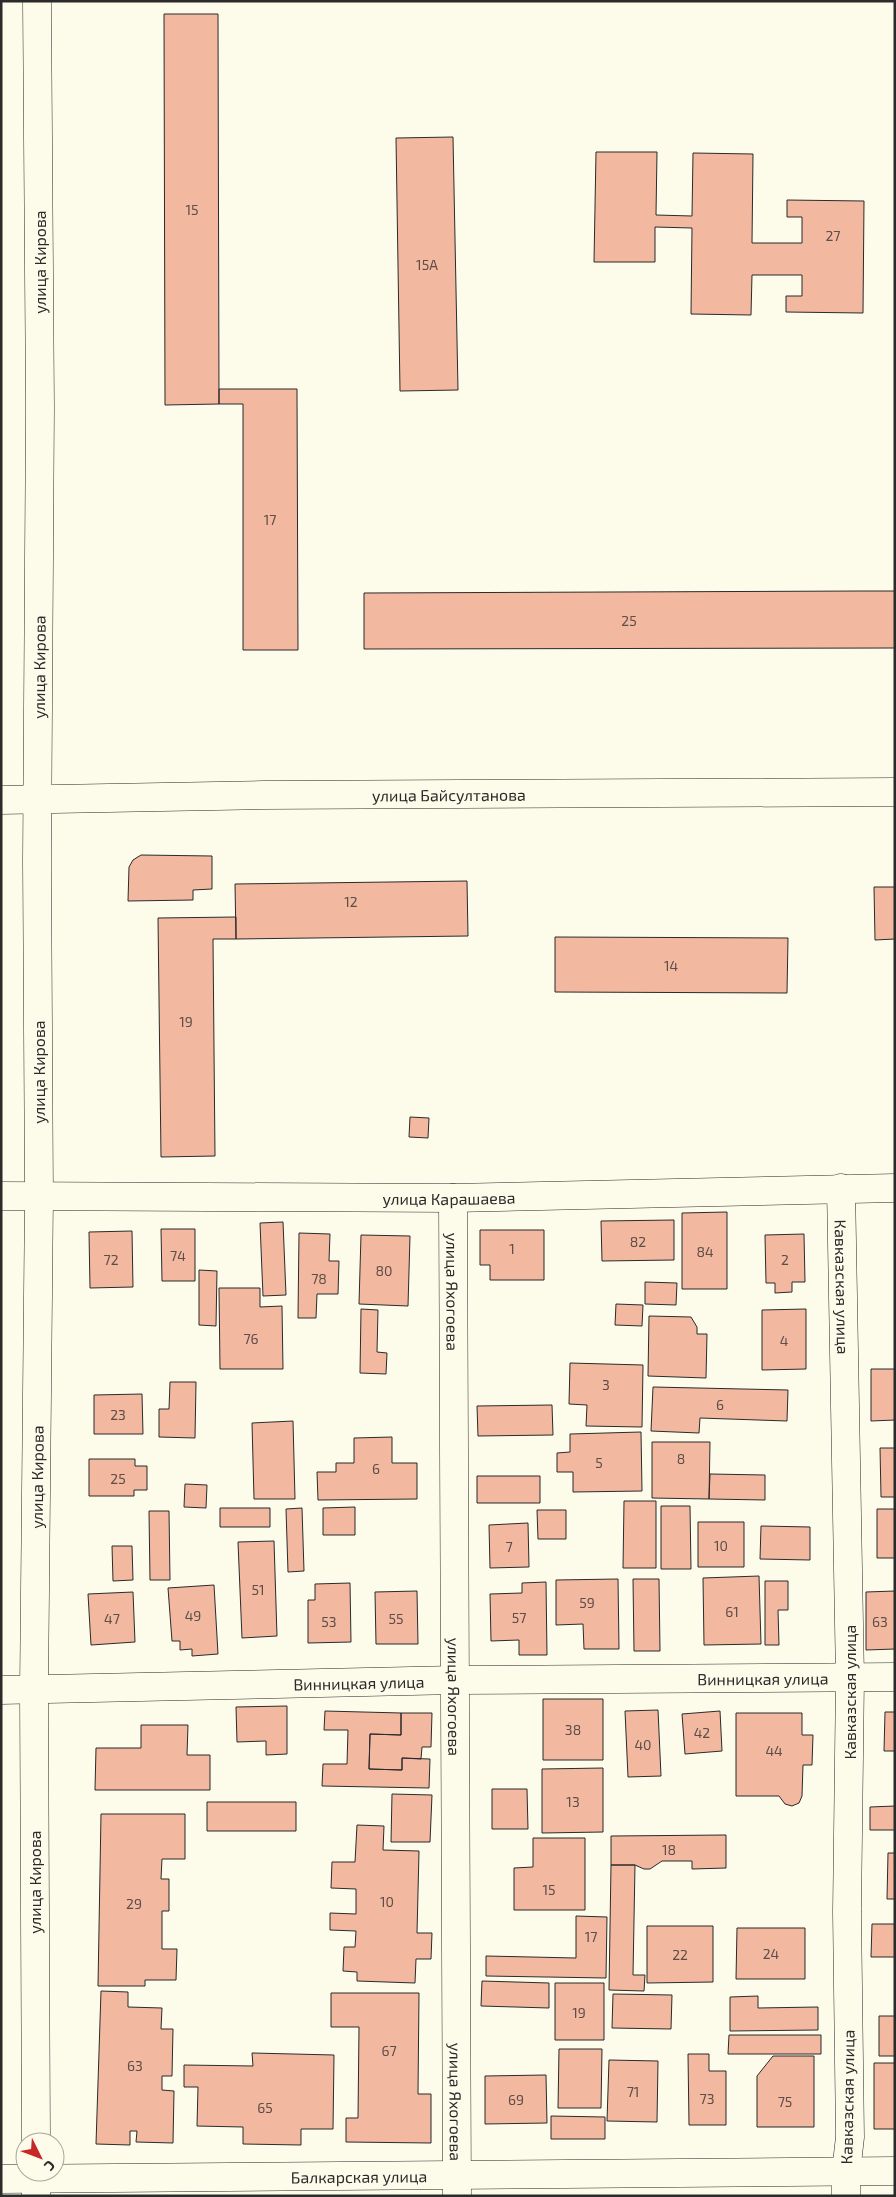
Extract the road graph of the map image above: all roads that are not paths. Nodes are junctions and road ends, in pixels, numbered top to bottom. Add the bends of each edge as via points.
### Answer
1 (37, 1) edge
2 (895, 792) edge
3 (37, 799) junction
4 (1, 800) edge
5 (841, 1188) junction
6 (895, 1188) edge
7 (1, 1196) edge
8 (38, 1196) junction
9 (453, 1198) junction
10 (895, 1677) edge
11 (850, 1678) junction
12 (456, 1680) junction
13 (1, 1690) edge
14 (34, 1690) junction
15 (36, 2132) edge
16 (895, 2171) edge
17 (1, 2179) edge
18 (15, 2180) edge
19 (36, 2182) edge
20 (846, 2184) edge
21 (457, 2186) edge

1 - 3 street, улица Кирова via 40,397
2 - 3 street, улица Байсултанова via 322,794
3 - 4 street, улица Байсултанова
3 - 8 street, улица Кирова
5 - 6 street, улица Карашаева
5 - 9 street, улица Карашаева
5 - 11 street, Кавказская улица
7 - 8 street, улица Карашаева
8 - 9 street, улица Карашаева
8 - 14 street, улица Кирова
9 - 12 street, улица Яхогоева
10 - 11 street, Винницкая улица
11 - 12 street, Винницкая улица
11 - 20 street, Кавказская улица via 846,1912 850,2137
12 - 14 street, Винницкая улица
12 - 21 street, улица Яхогоева
13 - 14 street, Винницкая улица
14 - 15 street, улица Кирова
16 - 20 street, Балкарская улица
17 - 18 street, Балкарская улица
19 - 21 street, Балкарская улица
20 - 21 street, Балкарская улица

